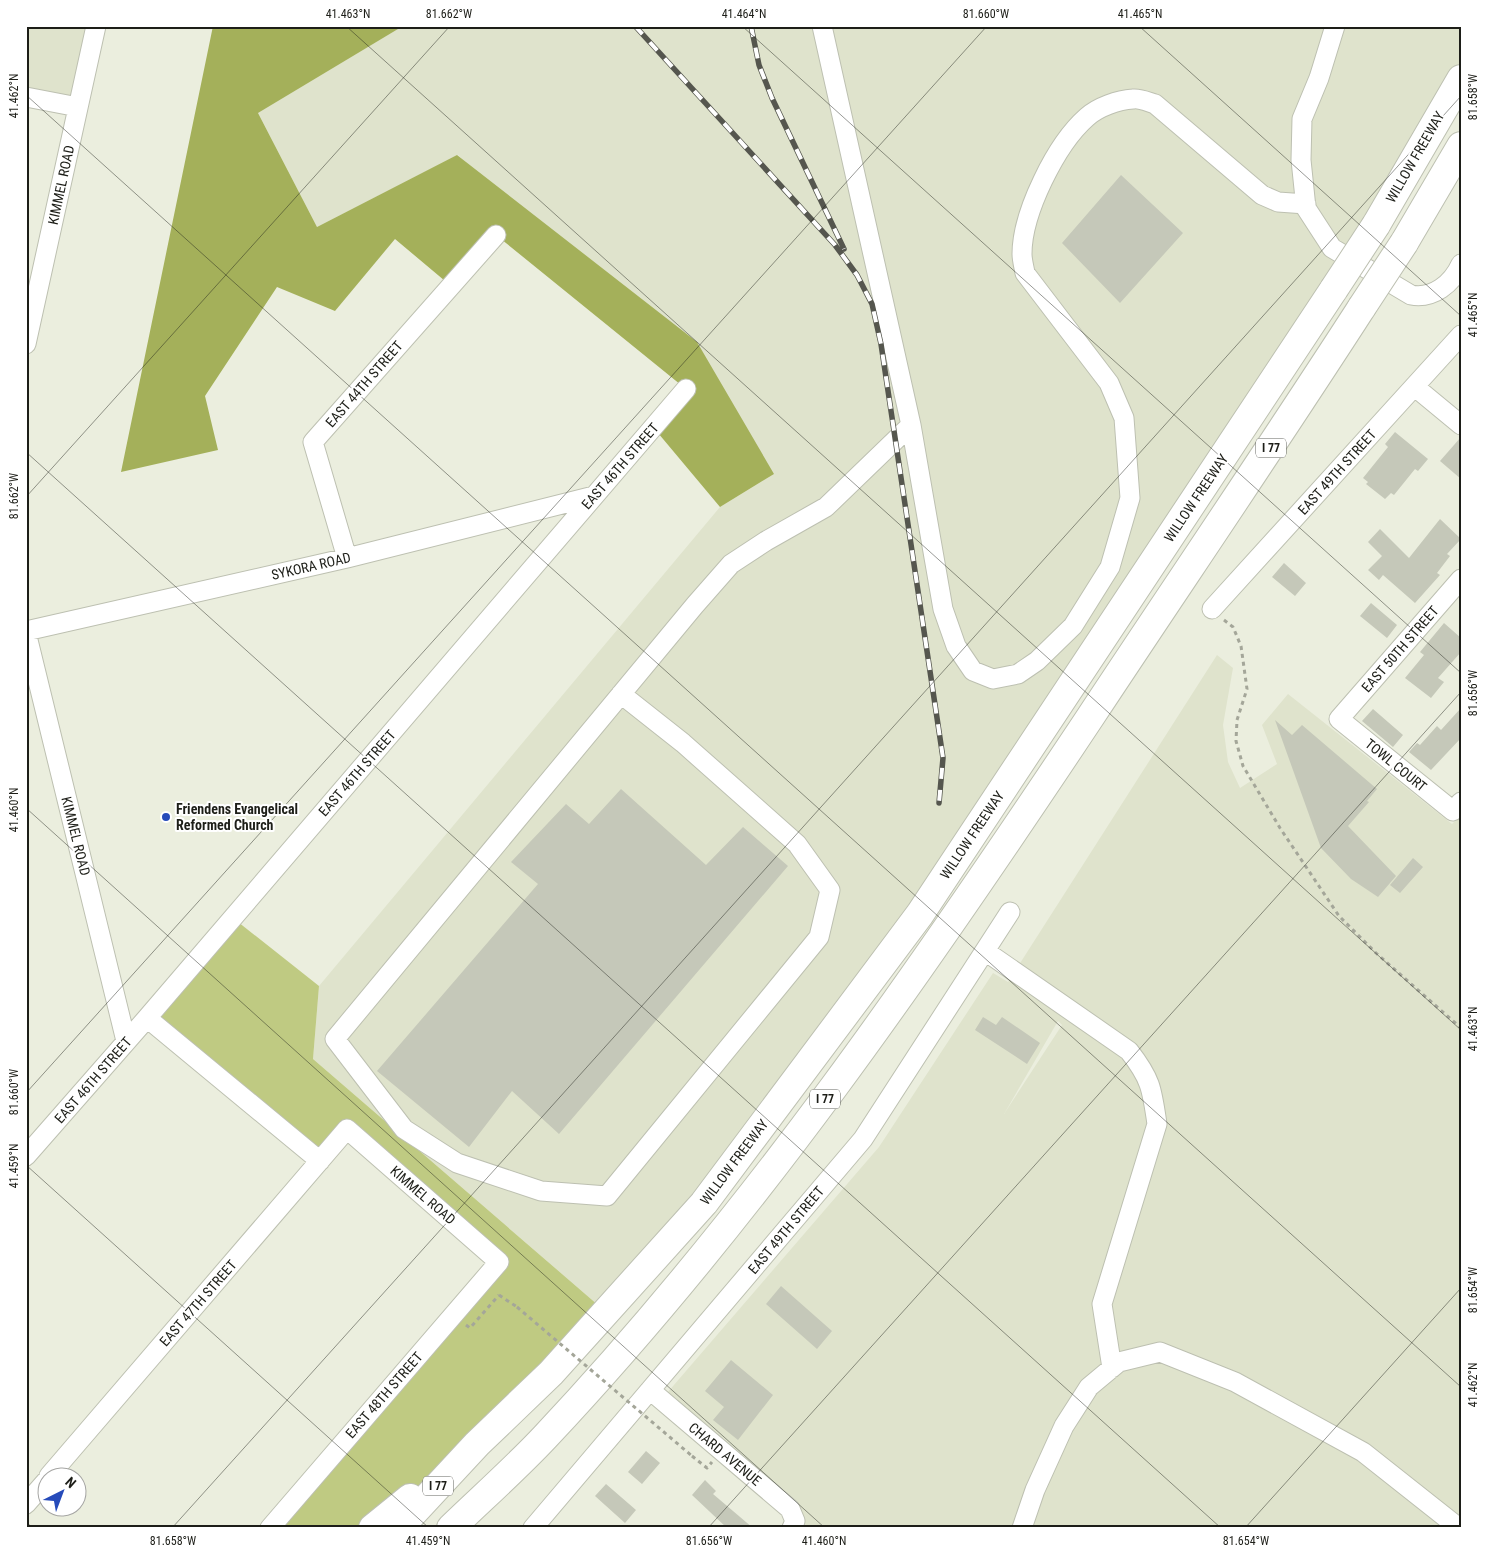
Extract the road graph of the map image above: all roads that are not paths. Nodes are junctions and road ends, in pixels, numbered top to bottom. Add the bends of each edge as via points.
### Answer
1 (96, 26) edge
2 (822, 26) edge
3 (1335, 26) edge
4 (1461, 79) edge
5 (26, 97) edge
6 (78, 107) junction
7 (1461, 146) edge
8 (1306, 204) junction
9 (496, 235) dead end
10 (1461, 264) edge
11 (1461, 335) edge
12 (26, 344) edge
13 (1415, 387) junction
14 (686, 389) dead end
15 (911, 425) junction
16 (1461, 425) edge
17 (594, 496) junction
18 (346, 558) junction
19 (1461, 579) edge
20 (1218, 614) road end
21 (26, 631) edge
22 (621, 694) junction
23 (1339, 720) joint
24 (1457, 806) edge
25 (1010, 912) dead end
26 (985, 951) junction
27 (147, 1018) junction
28 (126, 1041) junction
29 (347, 1129) joint
30 (26, 1156) edge
31 (320, 1161) junction
32 (499, 1262) joint
33 (1112, 1368) junction
34 (650, 1390) junction
35 (477, 1444) junction
36 (58, 1466) edge
37 (38, 1490) edge
38 (26, 1504) edge
39 (794, 1524) edge
40 (270, 1528) edge
41 (373, 1528) edge
42 (399, 1528) edge
43 (451, 1528) edge
44 (533, 1528) edge
45 (1022, 1528) edge
46 (1459, 1528) edge

1 - 6 street, KIMMEL ROAD
2 - 15 street
3 - 8 street via 1302,119 1301,160
4 - 35 highway, WILLOW FREEWAY / I 77, bridge via 1376,225 920,914 704,1203 552,1373
5 - 6 street
6 - 12 street, KIMMEL ROAD
7 - 43 highway, I 77, bridge via 1404,243 1268,453 957,917 794,1141 675,1291 544,1439
8 - 10 street via 1332,248 1380,278 1417,296 1425,297 1440,289 1457,273
8 - 15 street via 1278,202 1262,195 1155,104 1134,99 1110,104 1087,116 1046,175 1027,222 1022,254 1025,273 1109,383 1124,418 1130,498 1110,568 1073,626 1037,661 1018,674 993,679 973,672 956,646 943,609
9 - 18 street, EAST 44TH STREET via 313,442
11 - 13 street, EAST 49TH STREET
13 - 16 street
13 - 20 street, EAST 49TH STREET
14 - 17 street, EAST 46TH STREET
15 - 22 street via 826,507 731,564
17 - 18 street, SYKORA ROAD
17 - 27 street, EAST 46TH STREET
18 - 21 street, SYKORA ROAD
19 - 23 street, EAST 50TH STREET
21 - 28 street, KIMMEL ROAD
22 - 22 street via 335,1039 404,1129 457,1164 541,1191 607,1196 819,937 830,890 798,844 683,743
23 - 24 street, TOWL COURT
25 - 26 street, EAST 49TH STREET
26 - 33 street via 1129,1051 1146,1073 1157,1124 1102,1304
26 - 34 street, EAST 49TH STREET via 863,1139
27 - 28 street, EAST 46TH STREET
27 - 31 street
28 - 30 street, EAST 46TH STREET
29 - 31 street, EAST 47TH STREET
29 - 32 street, KIMMEL ROAD
31 - 36 street, EAST 47TH STREET
32 - 40 street, EAST 48TH STREET
33 - 45 street via 1089,1387 1064,1426
33 - 46 street via 1118,1362 1160,1352 1235,1382 1363,1452
34 - 39 street, CHARD AVENUE via 790,1509
34 - 44 street, EAST 49TH STREET
35 - 41 highway
35 - 42 highway, WILLOW FREEWAY / I 77
37 - 38 street, EAST 47TH STREET

